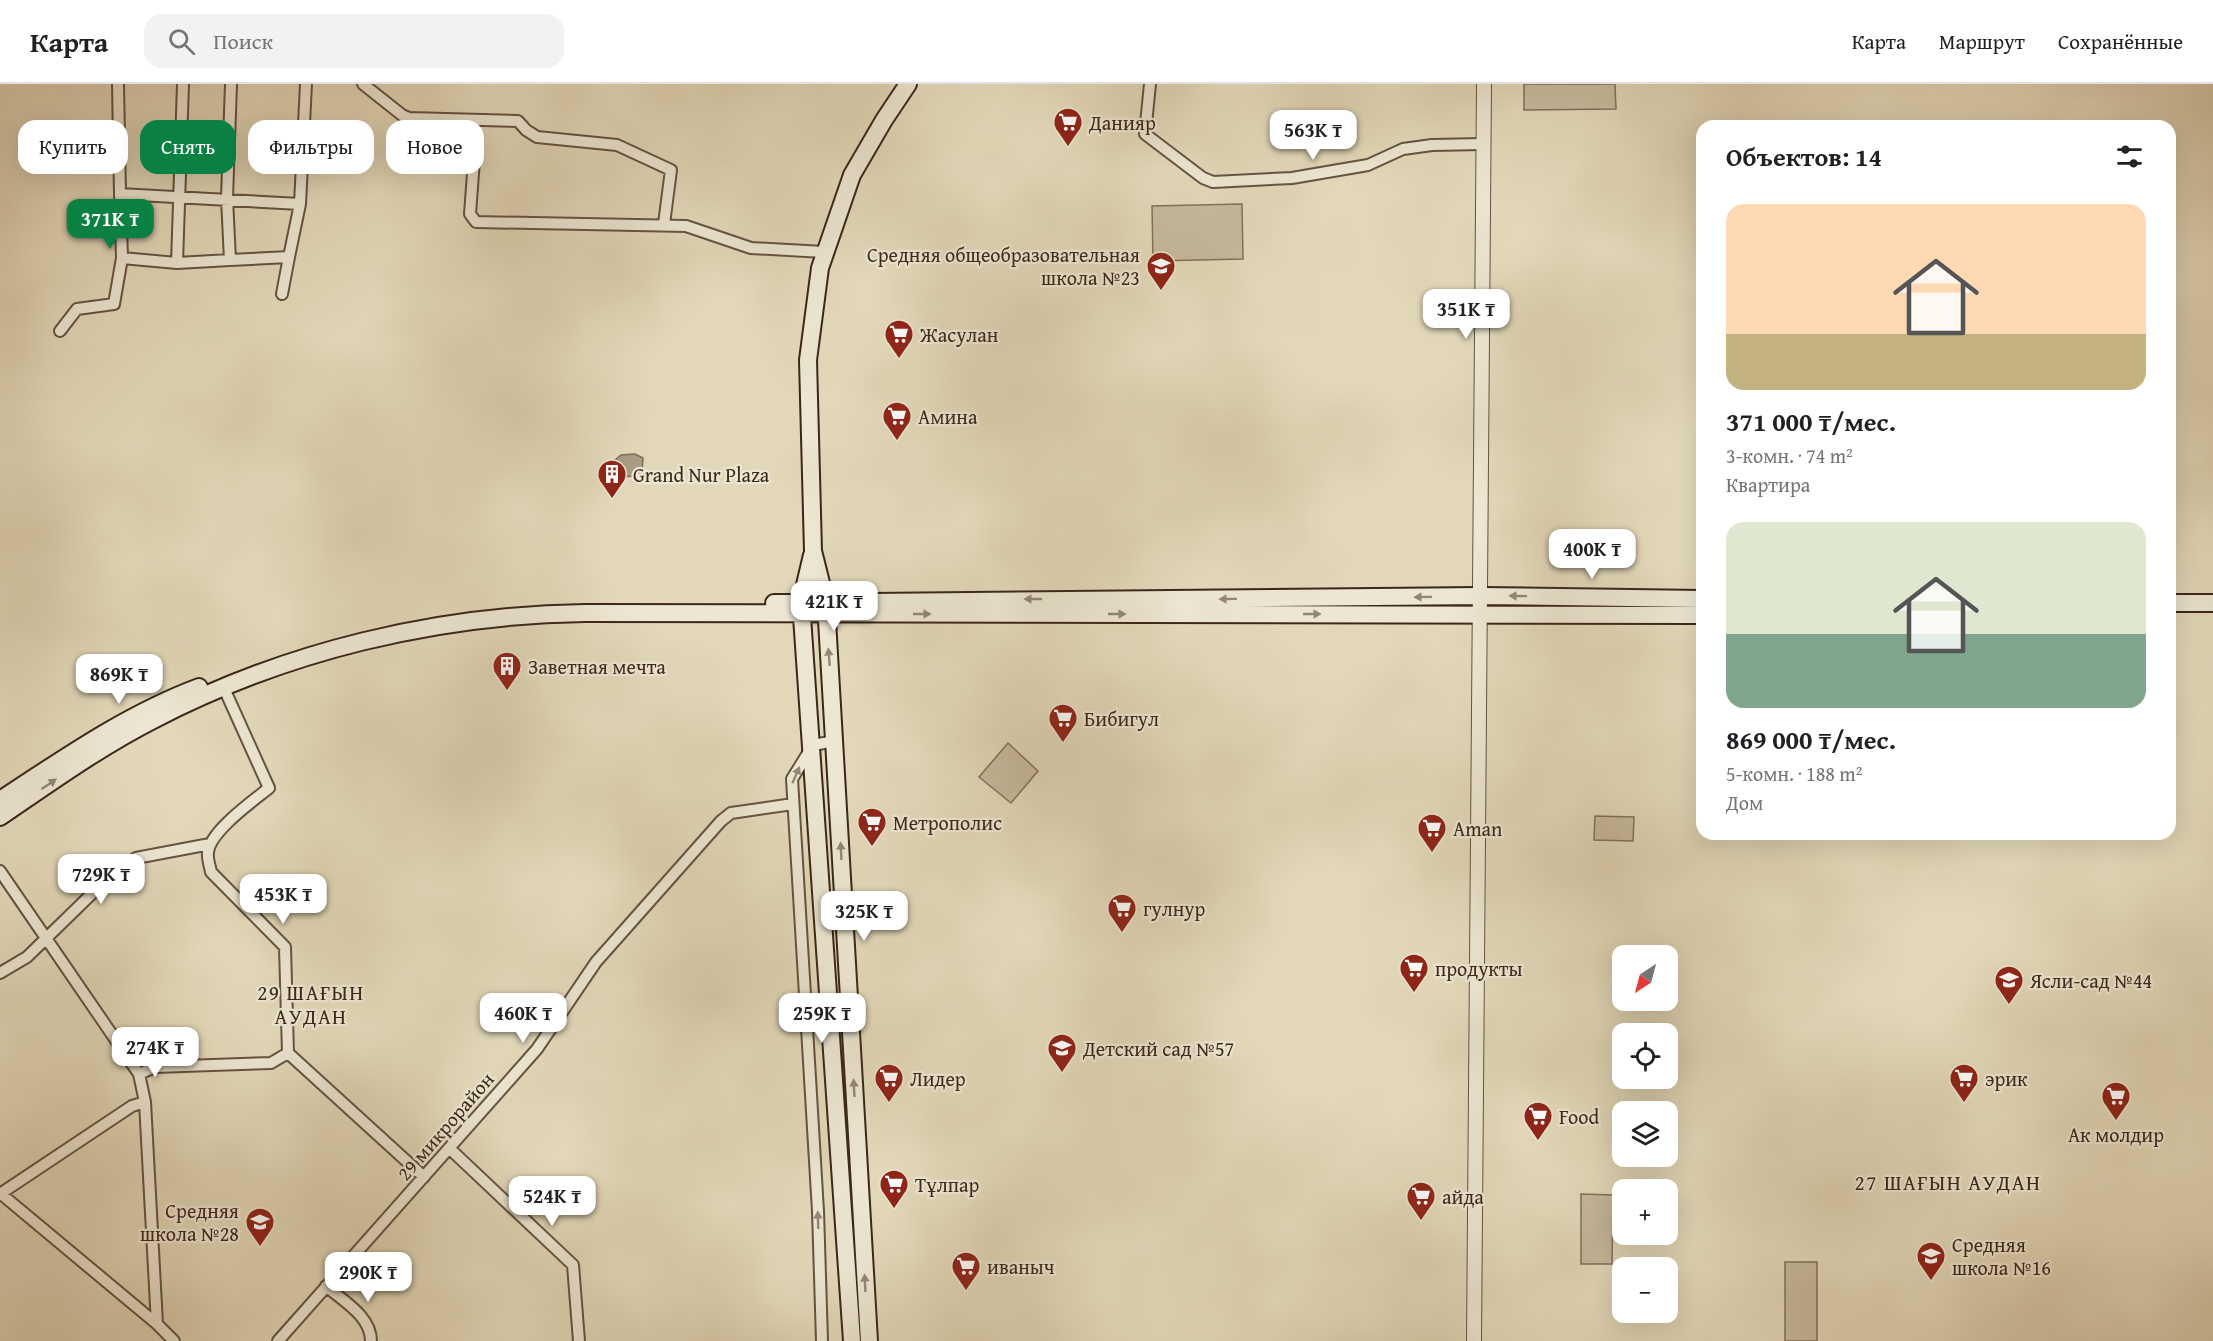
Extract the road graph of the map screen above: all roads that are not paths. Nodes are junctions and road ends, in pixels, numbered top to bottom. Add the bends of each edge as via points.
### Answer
1 (118, 84) edge
2 (183, 84) edge
3 (231, 84) edge
4 (306, 84) edge
5 (363, 84) edge
6 (908, 84) edge
7 (1150, 84) edge
8 (1484, 84) edge
9 (1483, 144) junction
10 (473, 174) edge
11 (120, 194) junction
12 (182, 198) junction
13 (227, 198) junction
14 (300, 204) junction
15 (664, 224) junction
16 (824, 252) junction
17 (290, 257) junction
18 (122, 258) junction
19 (230, 260) junction
20 (177, 263) junction
21 (282, 294) dead end
22 (60, 332) dead end
23 (813, 551) junction
24 (1481, 596) junction
25 (1696, 599) edge
26 (2176, 603) edge
27 (2213, 603) edge
28 (802, 608) junction
29 (827, 609) junction
30 (2176, 614) edge
31 (2213, 614) edge
32 (1481, 615) junction
33 (1696, 615) edge
34 (221, 682) junction
35 (835, 741) junction
36 (813, 745) junction
37 (0, 800) edge
38 (793, 804) junction
39 (0, 817) edge
40 (210, 844) junction
41 (0, 871) edge
42 (47, 938) junction
43 (0, 973) edge
44 (288, 1053) junction
45 (139, 1074) junction
46 (145, 1102) junction
47 (449, 1149) junction
48 (424, 1177) junction
49 (0, 1193) edge
50 (326, 1286) junction
51 (157, 1324) junction
52 (174, 1341) edge
53 (278, 1341) edge
54 (371, 1341) edge
55 (579, 1341) edge
56 (822, 1341) edge
57 (852, 1341) edge
58 (869, 1341) edge
59 (1474, 1341) edge

1 - 11 street
2 - 12 street
3 - 13 street
4 - 14 street
5 - 15 street via 409,118 518,122 537,137 617,145 643,156 671,170
6 - 16 main road via 852,175
7 - 9 street via 1145,134 1213,182 1292,178 1368,165 1404,149
8 - 9 street
9 - 24 street
10 - 15 street via 470,214 476,222
11 - 12 street
11 - 18 street
12 - 13 street
12 - 20 street
13 - 14 street
13 - 19 street
14 - 17 street
15 - 16 street via 686,225 751,248
16 - 23 main road via 808,360
17 - 19 street
17 - 21 street
18 - 20 street
18 - 22 street via 114,304 77,309
19 - 20 street
23 - 28 main road
23 - 29 main road
25 -> 24 main road
24 -> 29 main road via 941,599
24 - 32 street
26 - 27 main road
28 - 29 main road
28 - 34 main road via 585,609 408,630
28 - 36 main road
29 -> 32 main road
35 -> 29 main road
30 - 31 main road
32 - 33 main road
32 - 59 street
34 - 37 main road via 146,709
39 -> 34 main road via 100,750
34 - 40 street via 269,788
35 - 36 street
58 -> 35 main road
38 -> 36 street via 792,779
36 - 57 main road
38 - 47 street, 29 микрорайон via 730,813 721,821 609,947 537,1049
56 -> 38 street via 818,1211
40 - 42 street via 136,858 111,875
40 - 44 street via 207,855 211,872 285,948
41 - 42 street
42 - 43 street via 27,957
42 - 45 street
44 - 45 street via 271,1063 155,1067
44 - 48 street
45 - 46 street
46 - 49 street via 132,1106
46 - 51 street
47 - 48 street, 29 микрорайон
47 - 55 street via 573,1265
48 - 50 street, 29 микрорайон
49 - 51 street
50 - 53 street, 29 микрорайон
50 - 54 street via 364,1319
51 - 52 street

